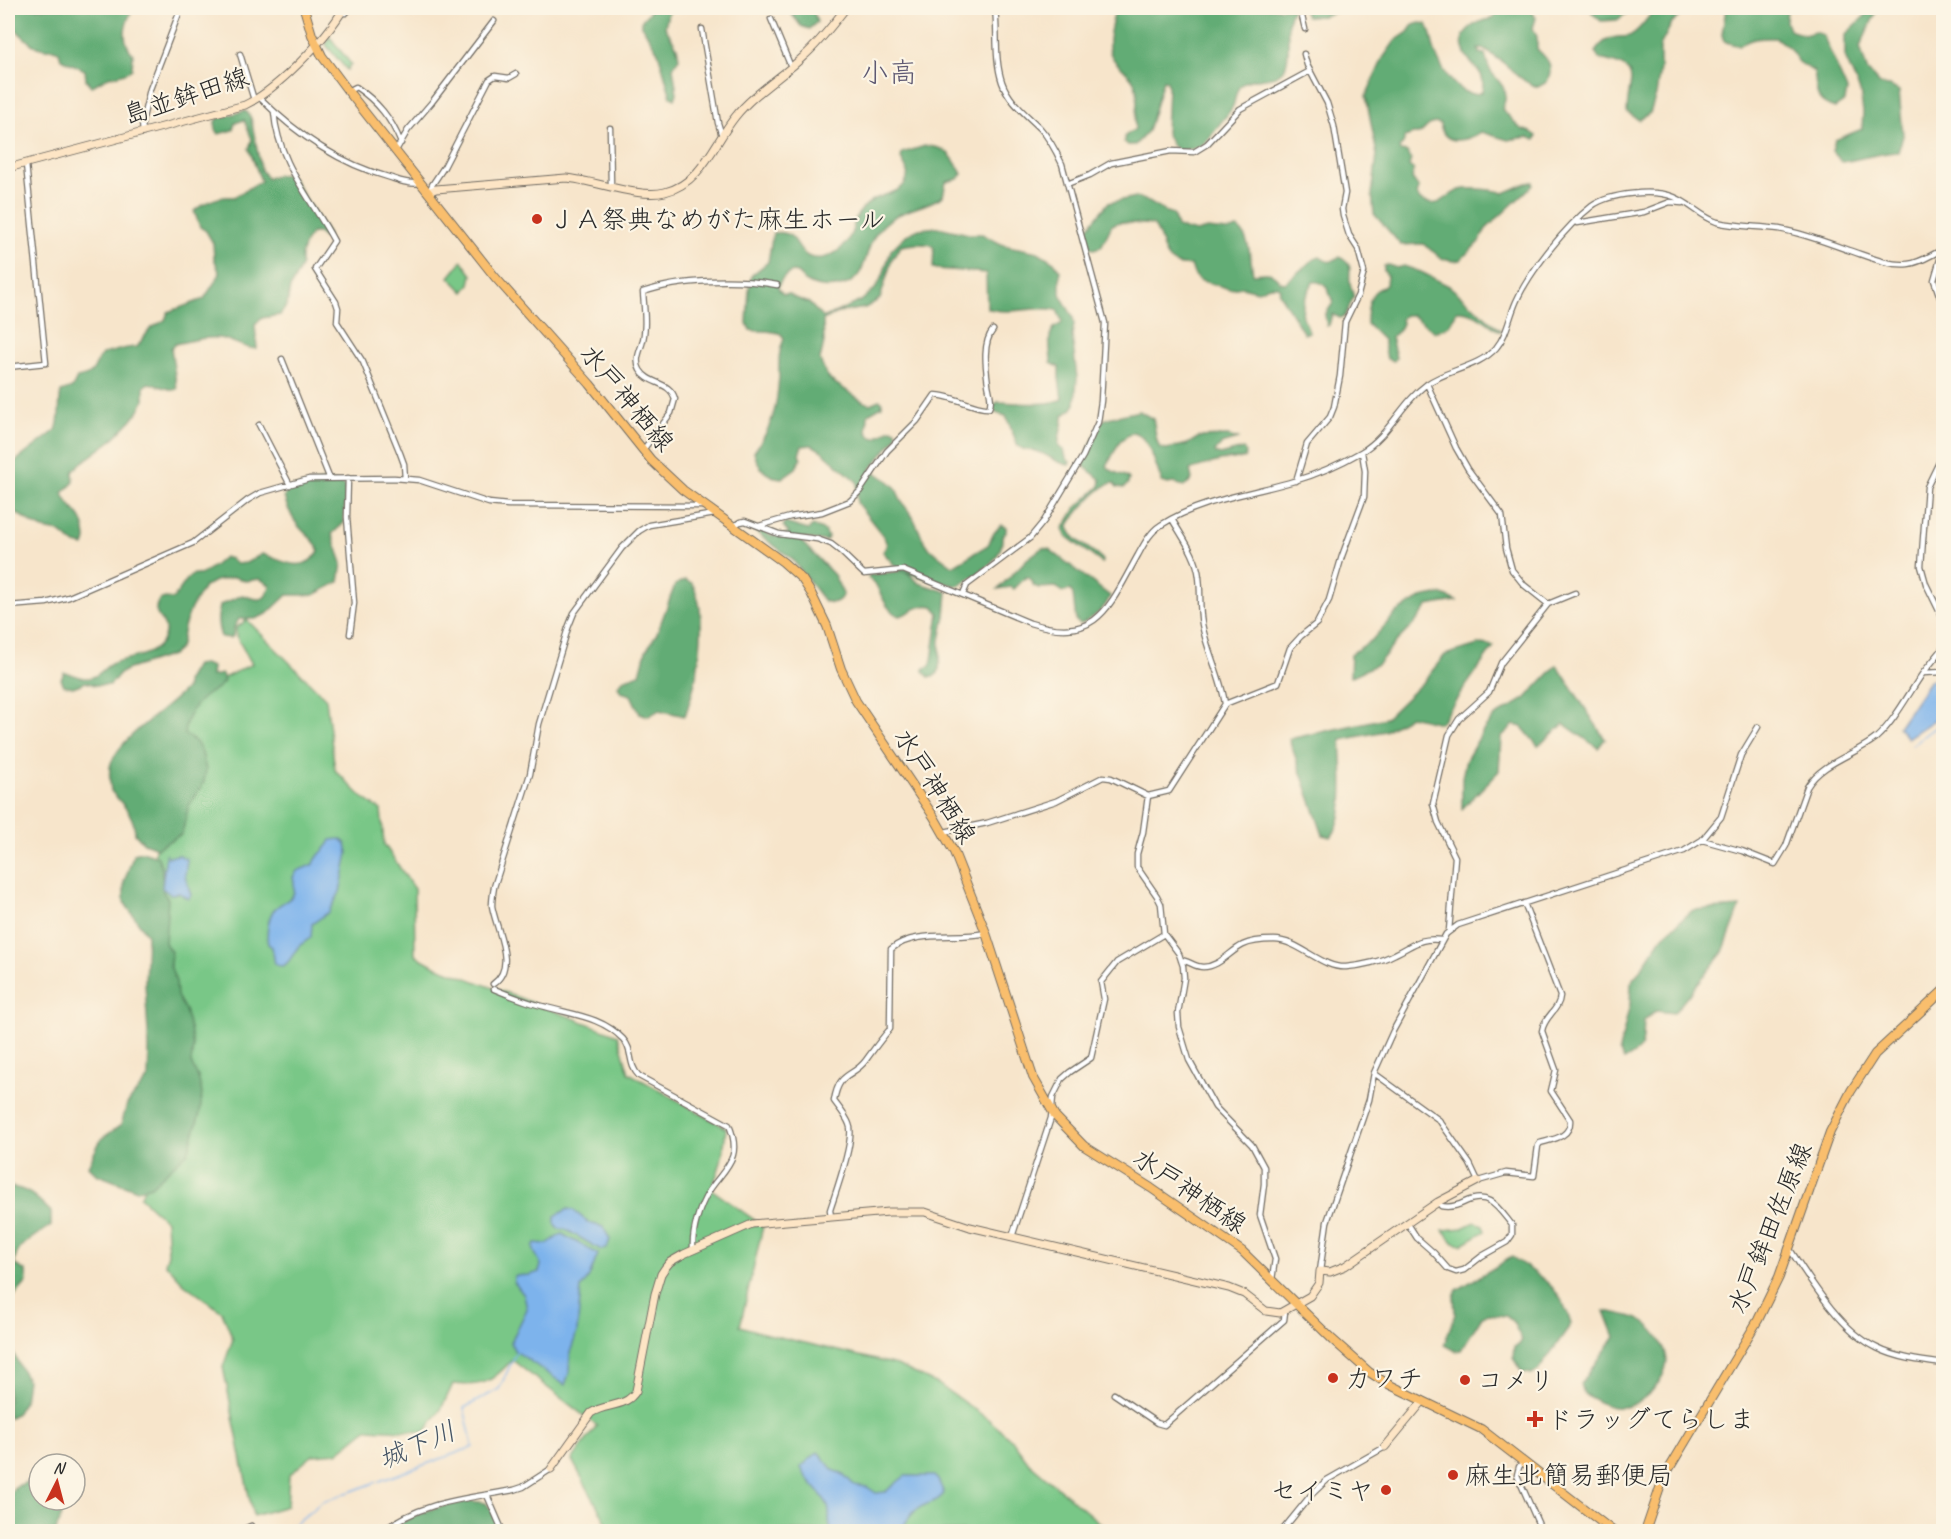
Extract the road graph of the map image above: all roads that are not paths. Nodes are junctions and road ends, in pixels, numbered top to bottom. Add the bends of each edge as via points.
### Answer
1 (181, 8) edge
2 (304, 8) edge
3 (351, 8) edge
4 (846, 8) edge
5 (995, 8) edge
6 (1299, 8) edge
7 (342, 10) edge
8 (771, 19) dead end
9 (494, 21) dead end
10 (702, 29) dead end
11 (1305, 29) dead end
12 (316, 43) junction
13 (240, 54) dead end
14 (1304, 54) dead end
15 (791, 67) junction
16 (1310, 71) junction
17 (516, 74) dead end
18 (348, 91) junction
19 (257, 99) junction
20 (274, 112) junction
21 (610, 128) dead end
22 (143, 133) junction
23 (722, 136) junction
24 (401, 143) junction
25 (395, 152) junction
26 (26, 164) junction
27 (8, 168) edge
28 (420, 182) junction
29 (1067, 184) junction
30 (611, 186) junction
31 (429, 191) junction
32 (1685, 203) junction
33 (1574, 224) junction
34 (777, 285) dead end
35 (1944, 309) edge
36 (993, 330) dead end
37 (282, 359) dead end
38 (8, 367) edge
39 (1427, 384) junction
40 (259, 425) dead end
41 (643, 450) junction
42 (1362, 452) junction
43 (1944, 452) edge
44 (329, 477) junction
45 (348, 478) junction
46 (405, 479) junction
47 (1296, 481) junction
48 (290, 484) junction
49 (705, 506) junction
50 (718, 514) junction
51 (1172, 519) junction
52 (734, 526) junction
53 (759, 526) junction
54 (1575, 593) dead end
55 (963, 594) junction
56 (1548, 604) junction
57 (8, 606) edge
58 (1944, 621) edge
59 (350, 634) dead end
60 (1944, 642) edge
61 (1944, 672) edge
62 (1923, 673) junction
63 (1225, 704) junction
64 (1758, 727) dead end
65 (1148, 796) junction
66 (944, 832) junction
67 (1702, 840) junction
68 (1524, 903) junction
69 (1449, 931) junction
70 (986, 933) junction
71 (1164, 934) junction
72 (1442, 940) junction
73 (1181, 960) junction
74 (1944, 990) edge
75 (1374, 1073) junction
76 (1052, 1111) junction
77 (1478, 1181) junction
78 (1438, 1202) junction
79 (831, 1217) junction
80 (1407, 1224) junction
81 (1012, 1237) junction
82 (1789, 1248) junction
83 (693, 1249) junction
84 (1320, 1271) junction
85 (1272, 1280) junction
86 (1296, 1306) junction
87 (1285, 1311) junction
88 (1944, 1365) edge
89 (1114, 1394) dead end
90 (1423, 1401) junction
91 (1385, 1447) joint
92 (1523, 1461) junction
93 (551, 1469) joint
94 (487, 1495) junction
95 (251, 1526) dead end
96 (237, 1532) edge
97 (381, 1532) edge
98 (502, 1532) edge
99 (1281, 1532) edge
100 (1542, 1532) edge
101 (1614, 1532) edge
102 (1645, 1532) edge

1 - 22 street via 150,89
2 - 12 main road, 水戸神栖線
3 - 7 street via 346,13
4 - 15 street
5 - 29 street via 1002,83 1021,111 1052,143
6 - 11 street
7 - 12 street, 島並鉾田線
8 - 15 street
9 - 24 street
10 - 23 street
12 - 18 main road, 水戸神栖線
12 - 19 street, 島並鉾田線 via 287,75
13 - 19 street
14 - 16 street
15 - 23 street via 742,109
16 - 29 street via 1240,109 1207,144 1194,152 1171,151 1111,163
16 - 47 street via 1334,126 1345,193 1343,216 1364,272 1345,322 1334,408 1307,444
17 - 31 street via 489,80
18 - 24 street via 356,87 380,107
18 - 25 main road, 水戸神栖線
19 - 20 street
19 - 22 street, 島並鉾田線
20 - 28 street via 311,141 358,168 408,183
20 - 46 street via 279,142 290,169 334,241 315,269 336,302 337,322 363,362 404,464
21 - 30 street
22 - 26 street, 島並鉾田線
23 - 30 street via 703,166 672,190 649,194
24 - 25 street
25 - 28 main road, 水戸神栖線
26 - 27 street, 島並鉾田線
26 - 38 street via 46,363
28 - 31 main road, 水戸神栖線
29 - 55 street via 1105,323 1098,422 1079,463 1038,529 967,585
30 - 31 street via 566,178
31 - 41 main road, 水戸神栖線 via 508,293
32 - 33 street via 1670,202 1644,213
32 - 33 street via 1672,196 1644,193 1614,198 1592,206
32 - 35 street via 1714,221 1779,229 1888,263 1911,264 1944,249 1934,280
33 - 39 street via 1523,288 1497,348
34 - 41 street via 749,280 683,284 644,292 644,334 638,365 645,376 668,387 675,399 671,413
36 - 53 street via 987,346 989,408 935,395 850,501 822,512 790,516
37 - 44 street
39 - 42 street
39 - 56 street via 1468,469 1502,515 1512,570
40 - 48 street
41 - 49 main road, 水戸神栖線 via 666,476
42 - 47 street
42 - 63 street via 1364,497 1321,618 1290,648 1278,683
43 - 58 street via 1927,487 1921,566
44 - 45 street
44 - 48 street
45 - 46 street
45 - 59 street via 354,603
46 - 49 street via 508,505
47 - 51 street
48 - 57 street via 248,500 182,549 69,597
49 - 50 main road, 水戸神栖線
50 - 52 main road, 水戸神栖線
50 - 83 street via 639,531 574,613 538,724 530,774 492,904 505,962 505,972 493,986 610,1028 627,1044 631,1065 639,1076 729,1125 733,1133 732,1162 704,1203 692,1237
51 - 55 street via 1155,529 1109,605 1098,618 1083,626 1067,630 1048,628
51 - 63 street via 1197,569 1202,624
52 - 53 street via 745,521
52 - 66 main road, 水戸神栖線 via 783,562 807,586 856,702
53 - 55 street via 831,544 864,574 903,570
54 - 56 street
56 - 69 street via 1501,663 1485,697 1459,719 1447,744 1433,804 1455,857
60 - 62 street
61 - 62 street
62 - 67 street via 1874,739 1813,778 1775,864
63 - 65 street via 1169,791
64 - 67 street via 1741,755 1721,817
65 - 66 street via 1103,777 1056,801
65 - 71 street via 1136,861 1161,904
66 - 70 main road, 水戸神栖線
67 - 68 street via 1684,851
68 - 69 street via 1458,924
68 - 77 street via 1560,996 1560,1004 1543,1024 1542,1031 1556,1070 1551,1091 1570,1120 1570,1129 1560,1137 1540,1143 1534,1176 1506,1173
69 - 72 street
70 - 76 main road, 水戸神栖線 via 1033,1077
70 - 79 street via 920,939 891,949 890,1029 836,1090 834,1101 851,1131
71 - 73 street
71 - 76 street via 1117,962 1101,982 1104,999 1091,1058 1062,1079 1053,1097
72 - 73 street via 1418,941 1390,956 1348,967 1335,966 1276,940 1247,944 1207,967
72 - 75 street
73 - 85 street via 1184,978 1179,1027 1189,1060 1215,1107 1252,1145 1264,1167 1260,1215 1275,1259
74 - 82 main road, 水戸鉾田佐原線 via 1875,1054 1851,1091 1830,1132
75 - 77 street via 1439,1120
75 - 84 street via 1370,1100 1327,1222
76 - 81 street
76 - 85 main road, 水戸神栖線 via 1084,1146 1225,1238
77 - 78 street
78 - 80 street
78 - 80 street via 1443,1207 1475,1198 1490,1200 1512,1226 1512,1235 1507,1242 1456,1272 1448,1269
79 - 81 street via 918,1211
79 - 83 street via 752,1224
80 - 84 street via 1345,1266
81 - 87 street via 1229,1288 1269,1313
82 - 88 street via 1836,1313 1874,1347
82 - 102 main road, 水戸鉾田佐原線 via 1758,1320 1663,1479
83 - 93 street via 670,1262 661,1274 633,1396 591,1413
84 - 86 street via 1314,1292
85 - 86 main road, 水戸神栖線
86 - 87 street
86 - 90 main road, 水戸神栖線 via 1360,1365
87 - 89 street via 1284,1320 1164,1425
90 - 91 street
90 - 92 main road, 水戸神栖線 via 1481,1429
91 - 99 street via 1327,1480
92 - 100 street via 1517,1474
92 - 101 main road, 水戸神栖線
93 - 94 street via 523,1487
94 - 97 street via 434,1504 402,1517
94 - 98 street
95 - 96 street

